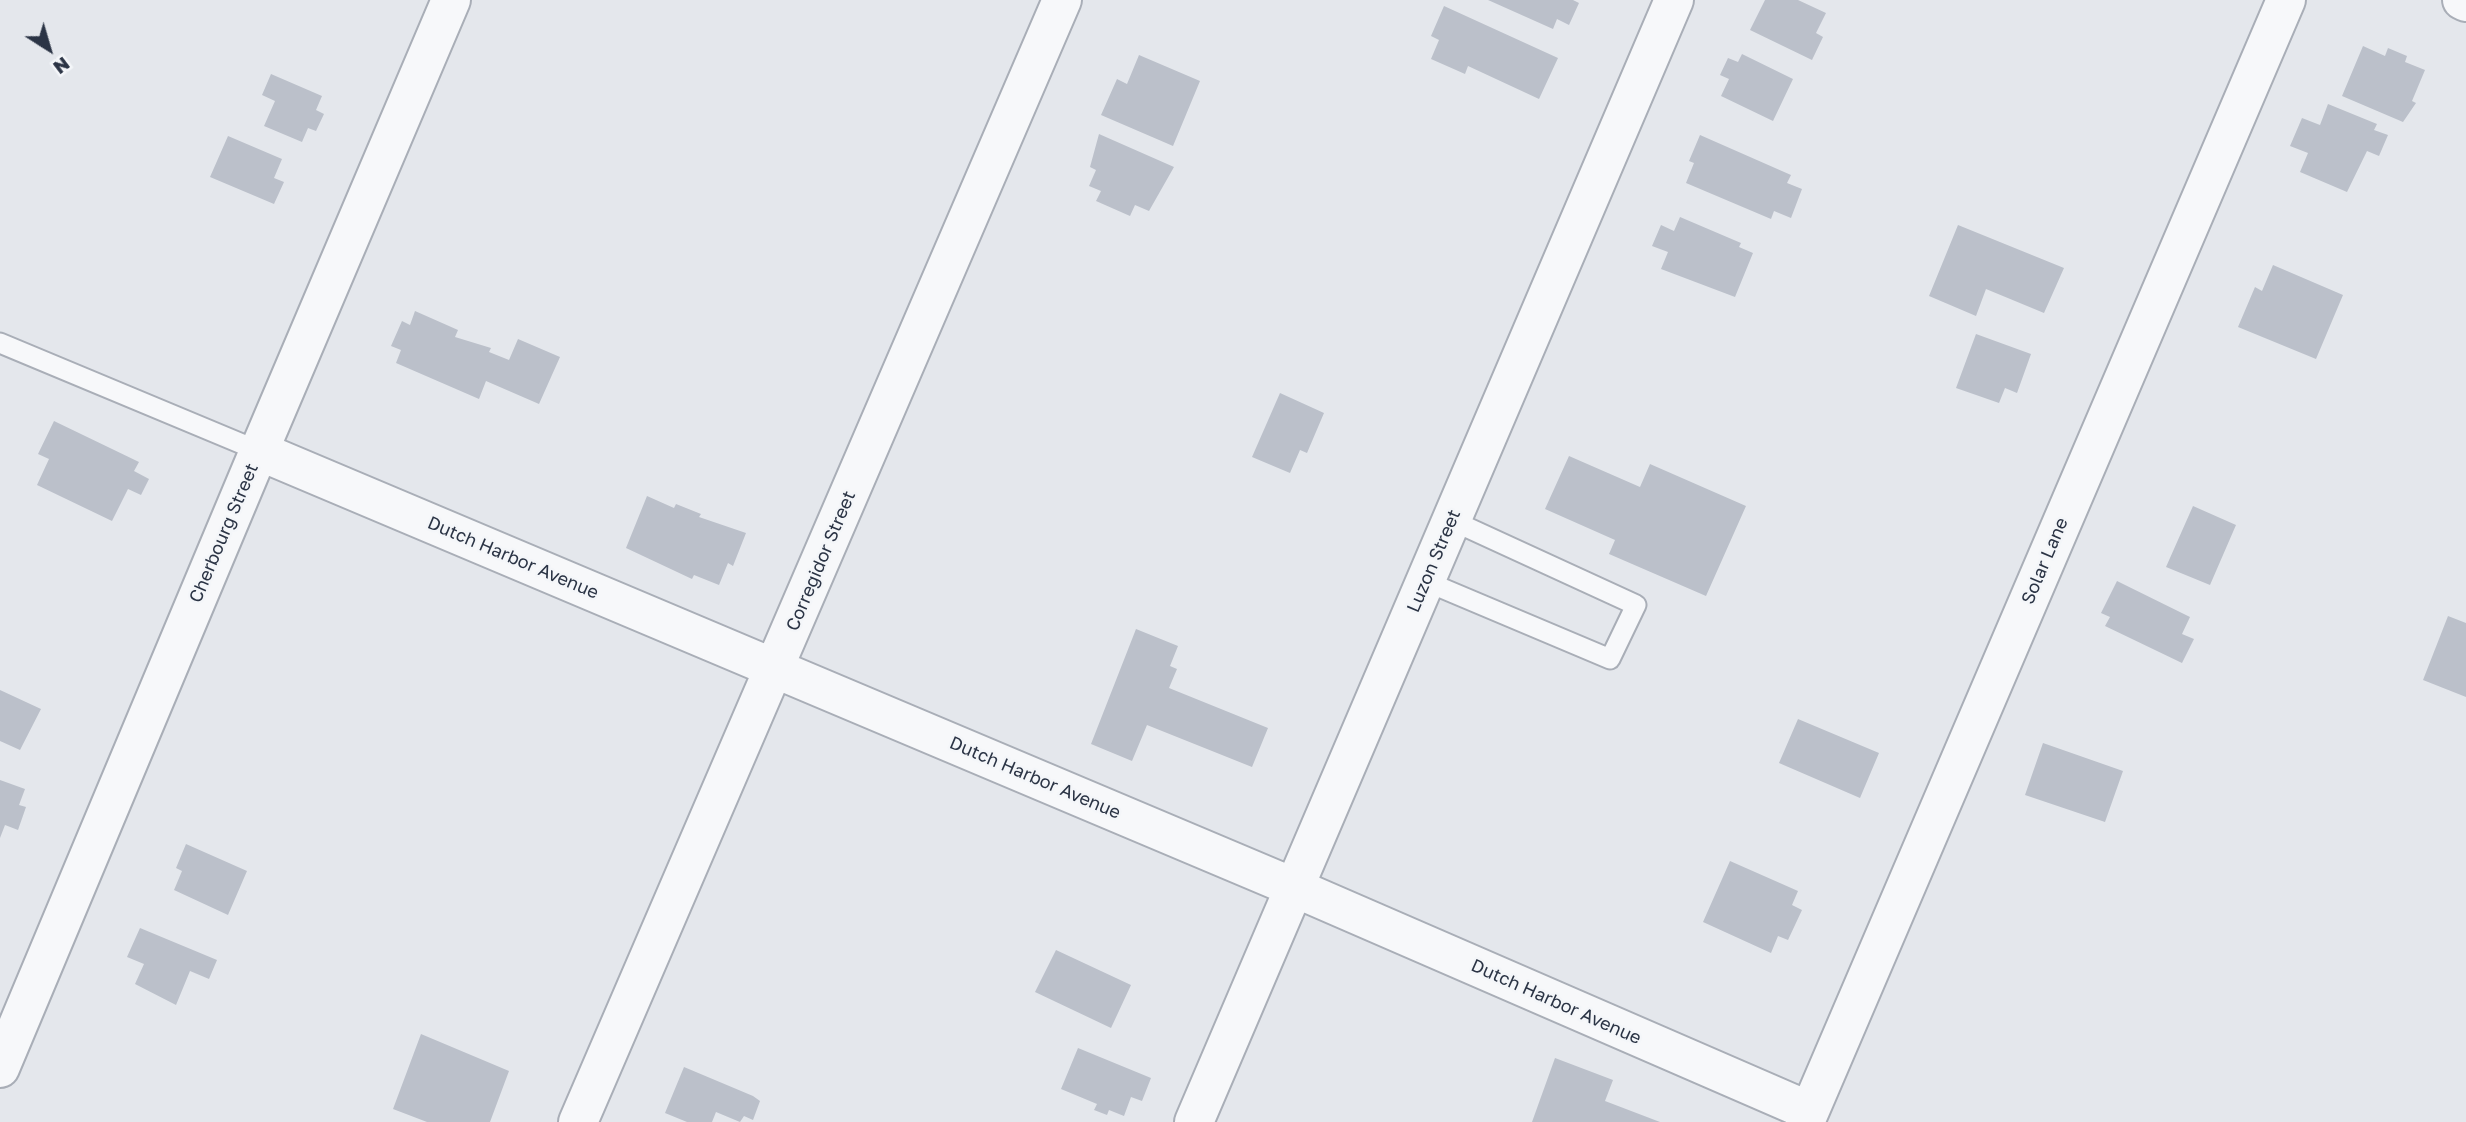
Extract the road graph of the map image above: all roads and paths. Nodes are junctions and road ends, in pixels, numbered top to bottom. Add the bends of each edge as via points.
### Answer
1 (451, 0) edge
2 (1062, 0) edge
3 (1674, 0) edge
4 (2286, 0) edge
5 (0, 343) edge
6 (258, 451) junction
7 (1451, 520) junction
8 (1425, 581) junction
9 (776, 668) junction
10 (1293, 887) junction
11 (0, 1068) edge
12 (1807, 1117) edge
13 (578, 1122) edge
14 (1194, 1122) edge

1 - 6 street, Cherbourg Street
2 - 9 street, Corregidor Street
3 - 7 street, Luzon Street
4 - 12 street, Solar Lane
5 - 6 lane
6 - 9 street, Dutch Harbor Avenue
6 - 11 street, Cherbourg Street
7 - 8 street, Luzon Street
7 - 8 lane via 1636,605 1610,659
8 - 10 street, Luzon Street
9 - 10 street, Dutch Harbor Avenue
9 - 13 street, Corregidor Street
10 - 12 street, Dutch Harbor Avenue
10 - 14 street, Luzon Street

